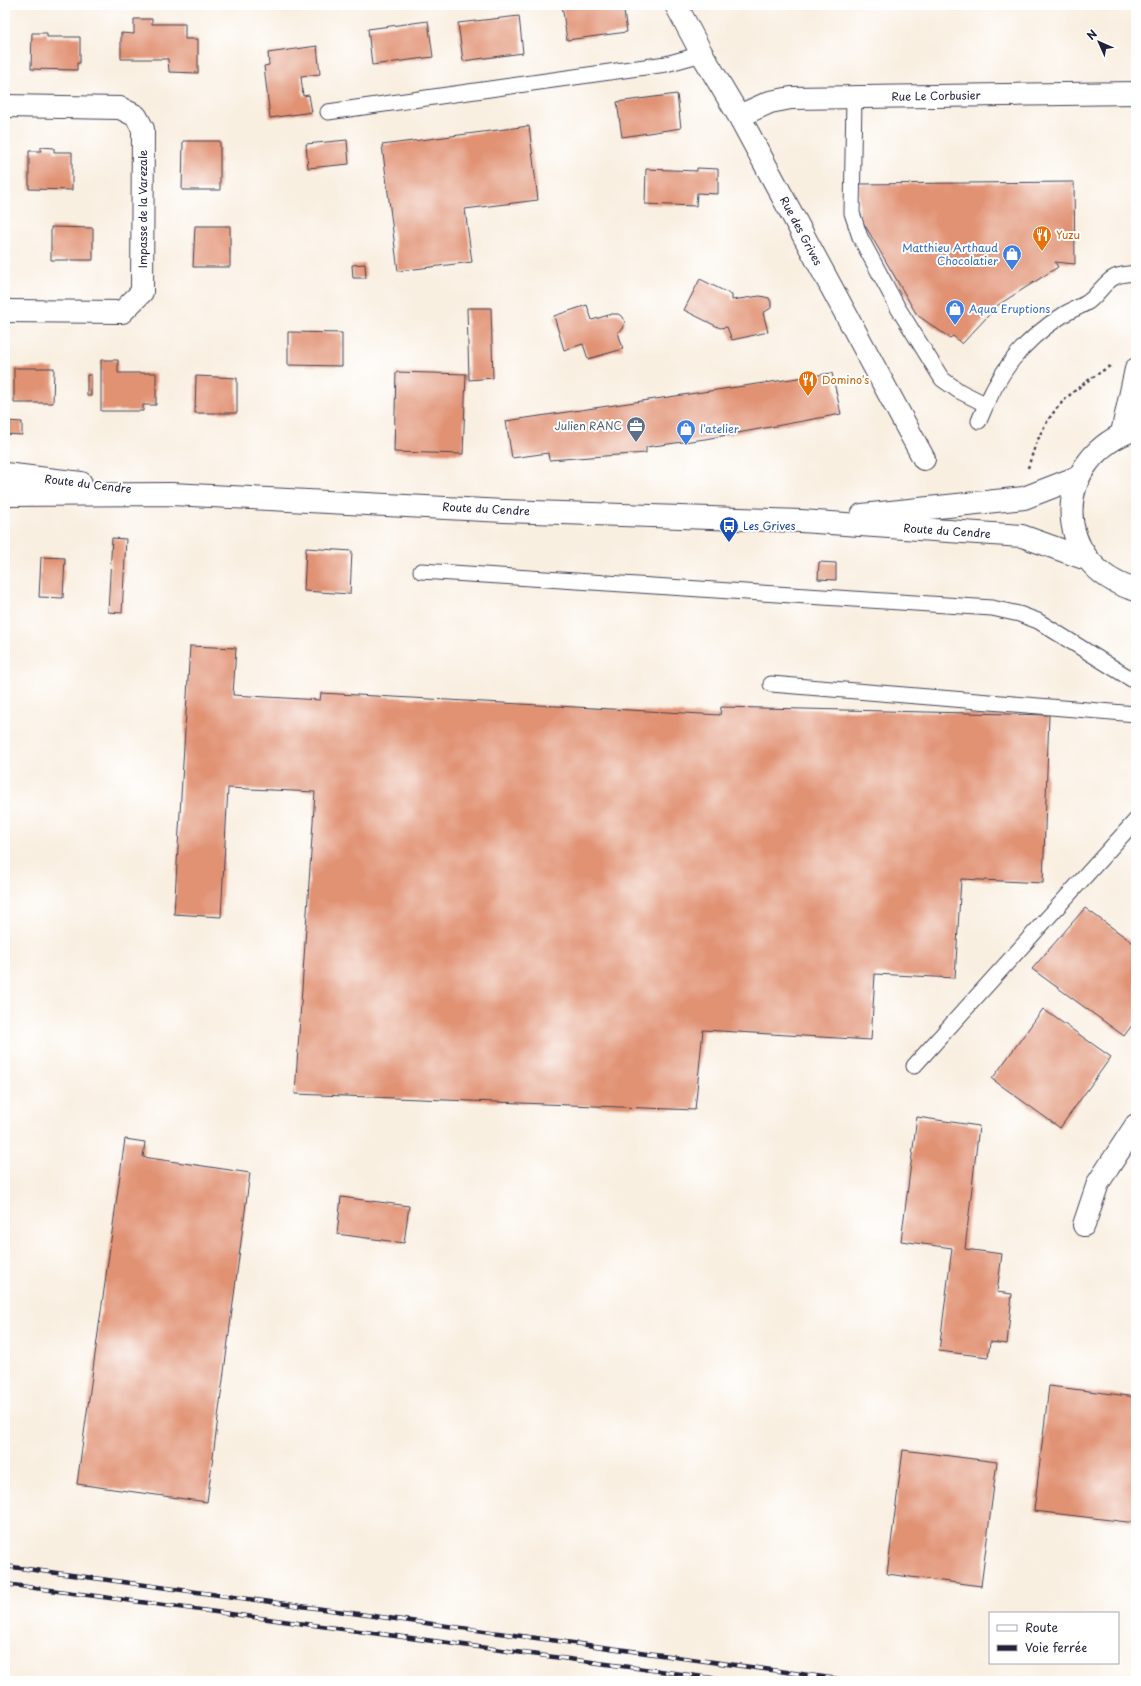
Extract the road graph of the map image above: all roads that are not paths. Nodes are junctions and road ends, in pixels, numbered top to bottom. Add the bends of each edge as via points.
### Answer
1 (676, 5) edge
2 (702, 54) junction
3 (1136, 93) edge
4 (854, 97) junction
5 (5, 106) edge
6 (328, 112) dead end
7 (739, 116) junction
8 (1136, 272) edge
9 (5, 311) edge
10 (1136, 369) edge
11 (985, 404) junction
12 (979, 421) dead end
13 (1129, 431) edge
14 (924, 459) dead end
15 (5, 474) edge
16 (1078, 477) junction
17 (171, 494) junction
18 (5, 495) edge
19 (801, 522) junction
20 (1089, 560) junction
21 (421, 571) dead end
22 (1136, 590) edge
23 (1136, 682) edge
24 (770, 684) dead end
25 (1136, 714) edge
26 (1136, 820) edge
27 (914, 1066) dead end
28 (1136, 1124) edge
29 (1084, 1225) dead end

1 - 2 main road, Rue des Grives
2 - 6 lane via 666,64
2 - 7 main road, Rue des Grives
3 - 4 main road, Rue Le Corbusier
4 - 7 main road, Rue Le Corbusier via 791,98 770,102
4 - 11 lane via 852,213 860,237 898,308 942,379 959,392
5 - 9 main road, Impasse de la Varezale via 120,108 136,116 143,129 142,292 122,312
7 - 14 main road, Rue des Grives
8 - 11 lane via 1120,275 1111,280 1087,302 1064,314 1037,334 1002,372
10 - 13 main road
11 - 12 lane
13 - 16 main road via 1108,441 1096,451
15 - 17 main road, Route du Cendre
16 - 19 main road, Route du Cendre via 1024,498
16 - 20 main road via 1074,491 1072,520
17 - 18 main road, Route du Cendre
17 - 19 main road, Route du Cendre via 504,511
19 - 20 main road, Route du Cendre via 1022,536
20 - 22 main road via 1112,580
21 - 23 lane via 992,608 1038,621
24 - 25 lane
26 - 27 lane
28 - 29 main road via 1098,1182

